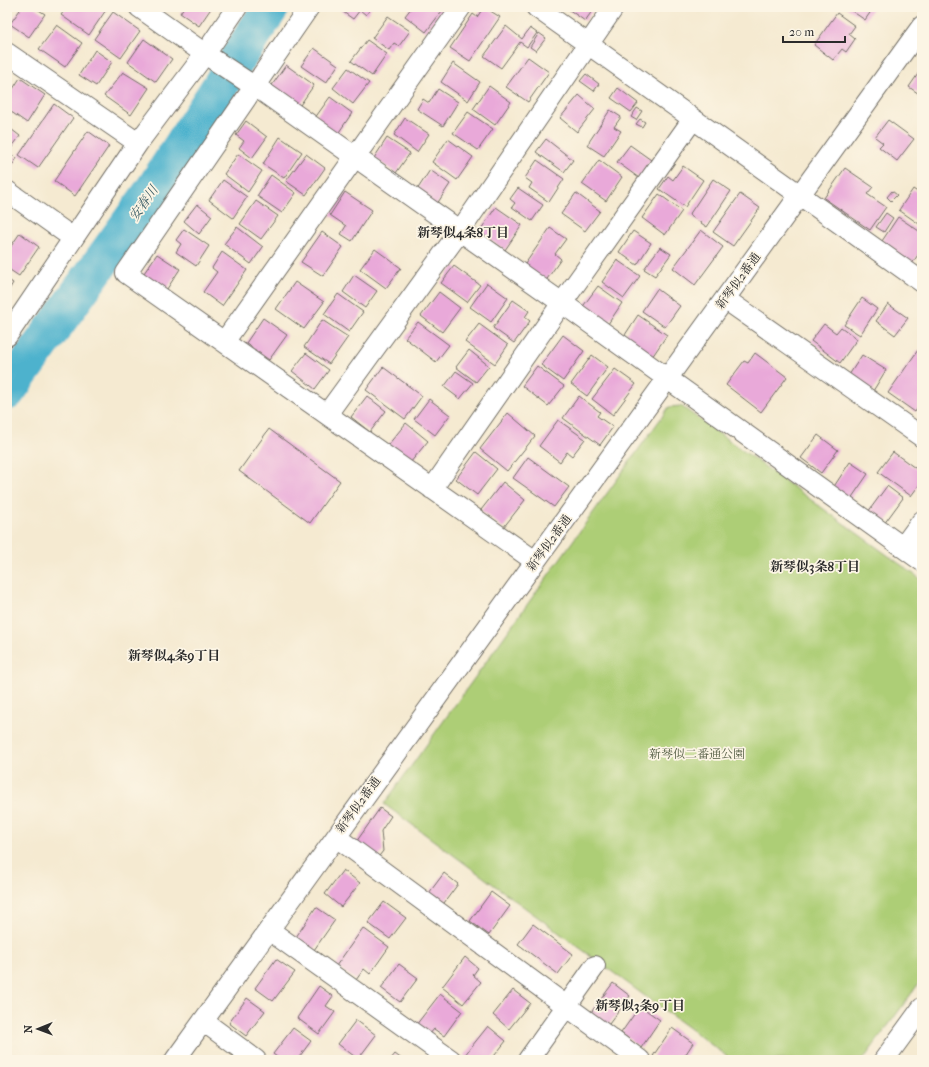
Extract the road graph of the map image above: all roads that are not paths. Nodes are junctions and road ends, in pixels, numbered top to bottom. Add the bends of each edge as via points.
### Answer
1 (139, 7) edge
2 (237, 7) edge
3 (309, 7) edge
4 (461, 7) edge
5 (536, 7) edge
6 (614, 7) edge
7 (922, 26) edge
8 (588, 44) junction
9 (7, 53) edge
10 (211, 58) junction
11 (250, 83) junction
12 (693, 119) junction
13 (138, 143) junction
14 (355, 156) junction
15 (7, 191) edge
16 (800, 195) junction
17 (460, 231) junction
18 (74, 238) junction
19 (922, 281) edge
20 (725, 299) junction
21 (562, 303) junction
22 (7, 336) edge
23 (224, 342) junction
24 (667, 379) junction
25 (327, 414) junction
26 (922, 437) edge
27 (432, 489) junction
28 (922, 522) edge
29 (903, 547) junction
30 (922, 561) edge
31 (535, 562) junction
32 (336, 837) junction
33 (269, 930) junction
34 (596, 966) dead end
35 (566, 1006) junction
36 (922, 1008) edge
37 (203, 1021) junction
38 (174, 1060) edge
39 (256, 1060) edge
40 (451, 1060) edge
41 (528, 1060) edge
42 (640, 1060) edge
43 (884, 1060) edge

1 - 10 street
2 - 10 street
3 - 11 street
4 - 14 street
5 - 8 street
6 - 8 street
7 - 16 street, 新琴似2番通
8 - 12 street
8 - 17 street
9 - 13 street
10 - 11 street
10 - 13 street
11 - 14 street
11 - 23 street via 126,273
12 - 16 street
12 - 21 street
13 - 18 street
14 - 17 street
14 - 23 street
15 - 18 street
16 - 19 street
16 - 20 street, 新琴似2番通
17 - 21 street
17 - 25 street
18 - 22 street
20 - 24 street, 新琴似2番通
20 - 26 street
21 - 24 street
21 - 27 street
23 - 25 street
24 - 29 street
24 - 31 street, 新琴似2番通
25 - 27 street
27 - 31 street
28 - 29 street
29 - 30 street
31 - 32 street, 新琴似2番通
32 - 33 street, 新琴似2番通
32 - 35 street
33 - 37 street, 新琴似2番通
33 - 40 street
34 - 35 street
35 - 41 street
35 - 42 street
36 - 43 street
37 - 38 street, 新琴似2番通
37 - 39 street

